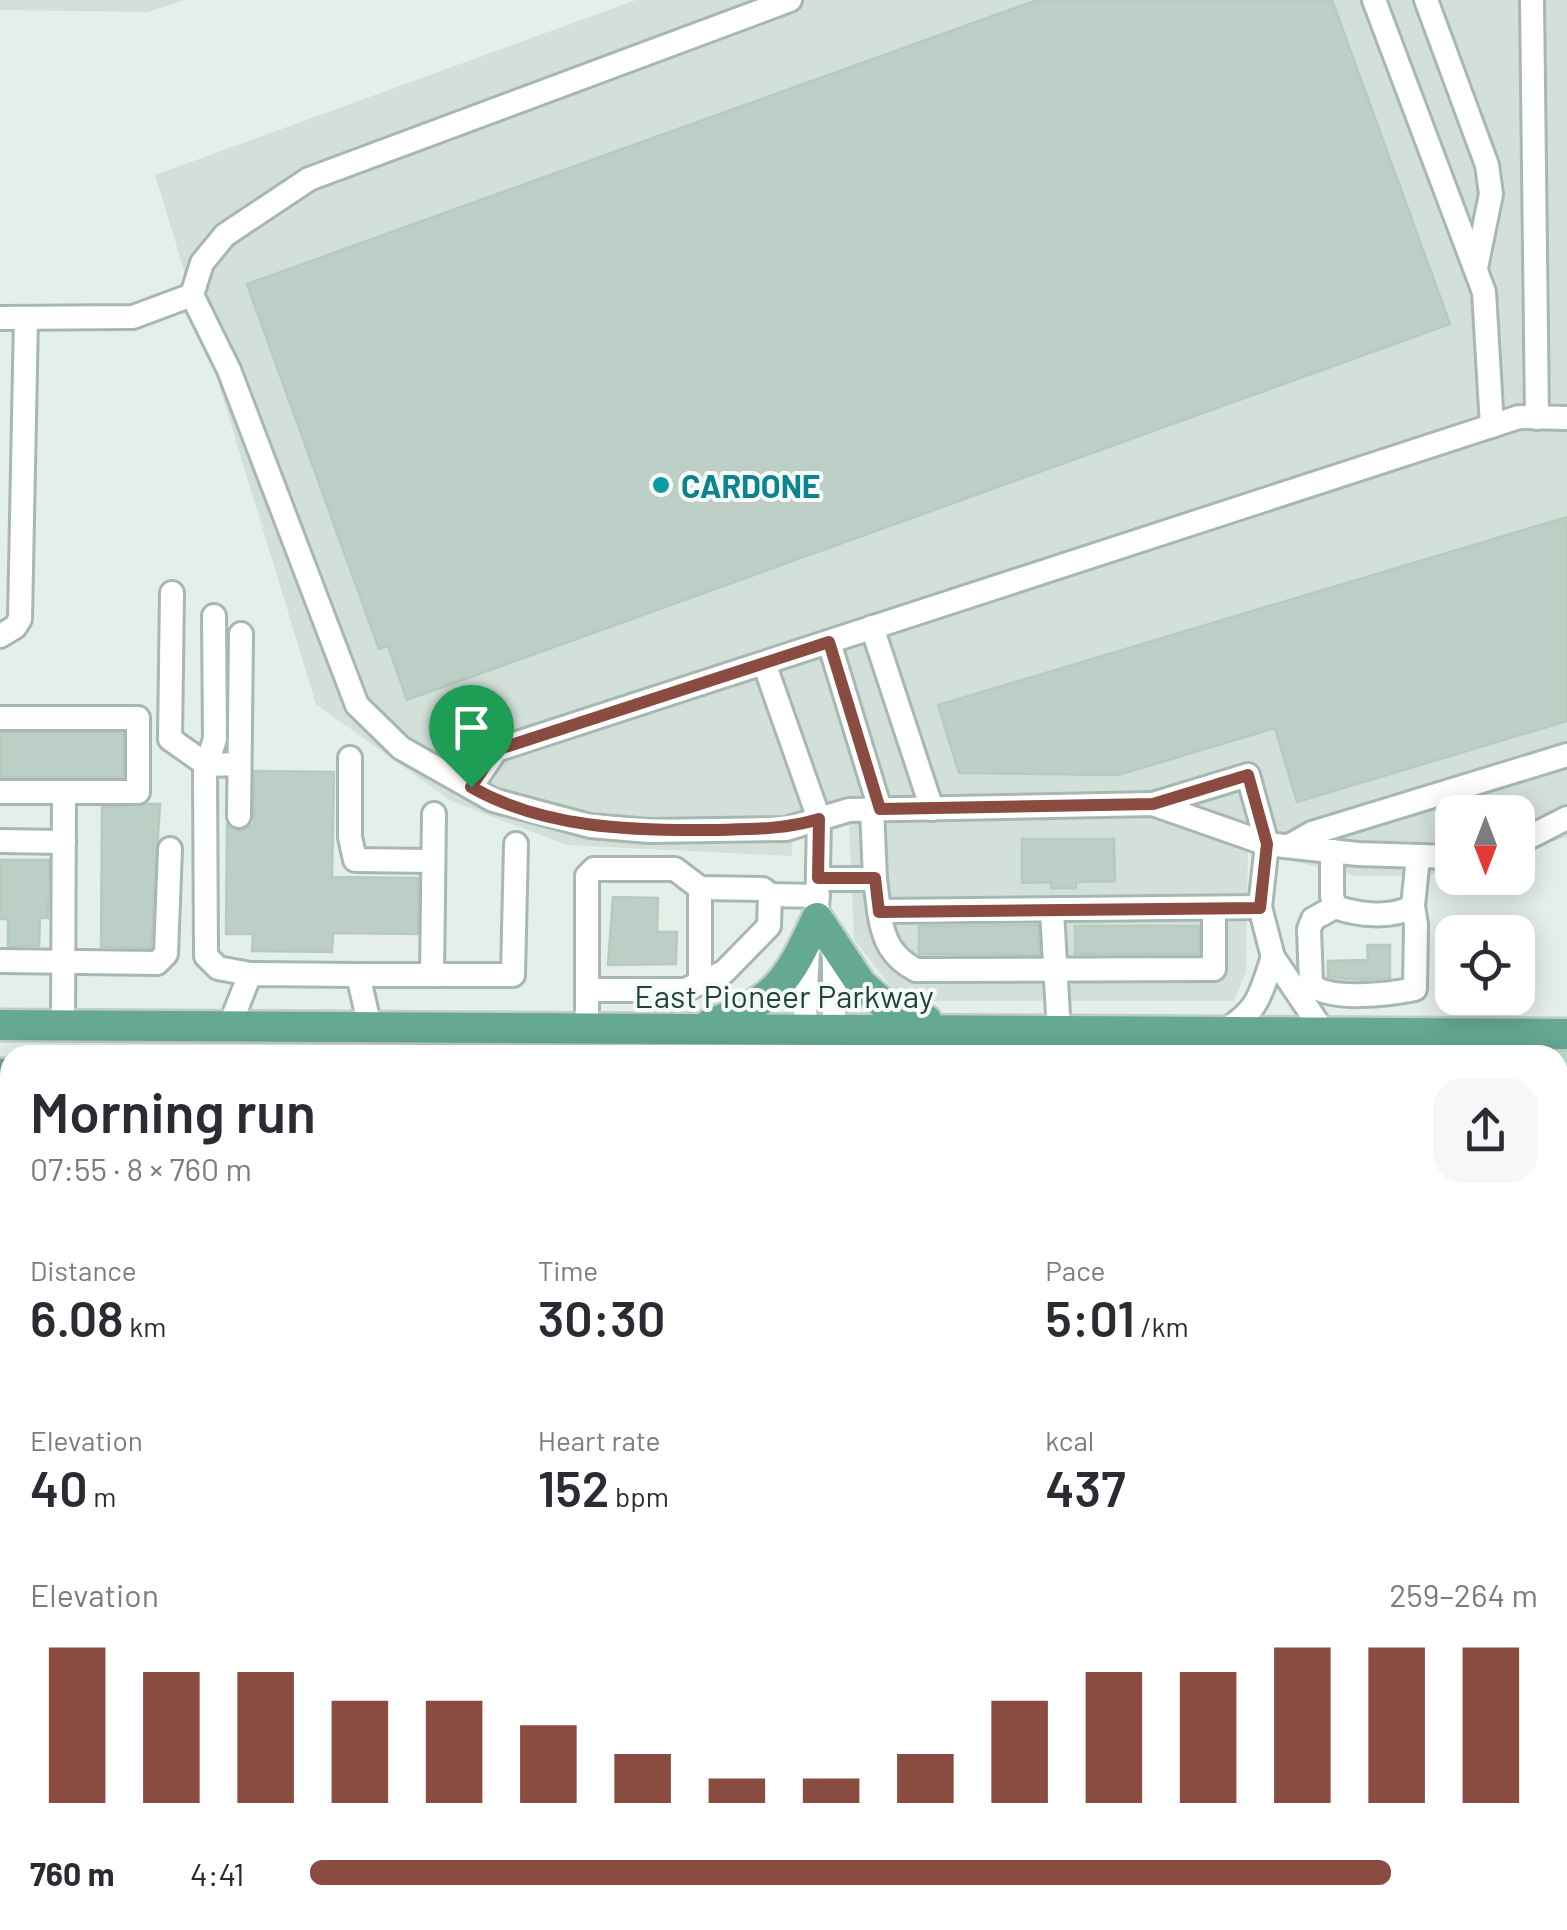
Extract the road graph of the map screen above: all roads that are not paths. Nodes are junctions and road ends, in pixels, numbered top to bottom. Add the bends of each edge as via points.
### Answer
1 (790, 0) edge
2 (1374, 0) edge
3 (1426, 0) edge
4 (1532, 0) edge
5 (1476, 268) junction
6 (192, 295) junction
7 (0, 318) edge
8 (26, 318) junction
9 (1537, 418) junction
10 (1567, 418) edge
11 (1492, 426) junction
12 (172, 593) dead end
13 (214, 616) dead end
14 (872, 627) junction
15 (241, 634) dead end
16 (0, 636) edge
17 (829, 642) junction
18 (764, 663) junction
19 (0, 718) edge
20 (1567, 755) edge
21 (350, 758) dead end
22 (239, 764) junction
23 (207, 765) junction
24 (471, 787) junction
25 (0, 792) edge
26 (64, 792) junction
27 (1153, 804) junction
28 (876, 809) junction
29 (932, 809) junction
30 (434, 814) dead end
31 (239, 816) dead end
32 (1567, 818) edge
33 (819, 819) junction
34 (1535, 834) edge
35 (0, 841) edge
36 (64, 842) junction
37 (516, 844) dead end
38 (1278, 845) junction
39 (170, 849) dead end
40 (1332, 851) junction
41 (1418, 857) junction
42 (1435, 857) edge
43 (433, 861) junction
44 (875, 878) junction
45 (700, 888) junction
46 (770, 895) junction
47 (818, 898) junction
48 (1413, 906) junction
49 (1214, 908) junction
50 (1260, 908) junction
51 (1335, 908) junction
52 (1052, 911) junction
53 (879, 912) junction
54 (1272, 957) junction
55 (0, 961) edge
56 (64, 962) junction
57 (1055, 969) junction
58 (250, 974) junction
59 (358, 975) junction
60 (432, 975) junction
61 (700, 983) junction
62 (587, 990) junction
63 (0, 1025) edge
64 (64, 1025) junction
65 (230, 1025) junction
66 (370, 1027) junction
67 (586, 1030) junction
68 (695, 1030) junction
69 (1224, 1031) junction
70 (1323, 1031) junction
71 (988, 1032) junction
72 (1059, 1032) junction
73 (1566, 1034) edge
74 (818, 1042) edge

1 - 6 street via 309,179 225,235 202,263
2 - 5 street
3 - 5 street via 1487,165 1491,194
4 - 9 street
5 - 11 street via 1484,292
6 - 8 street via 133,317
6 - 24 street via 230,370 358,705 401,748
7 - 8 street
8 - 16 street via 20,619
9 - 10 street
9 - 11 street
11 - 14 street
12 - 23 street via 170,738
13 - 23 street via 215,738
14 - 17 street
14 - 29 street
15 - 22 street
17 - 18 street
17 - 28 street
18 - 24 street via 496,750
18 - 33 street
19 - 26 street via 138,718 138,792
20 - 38 street
21 - 43 street via 355,860
22 - 23 street
22 - 31 street
23 - 58 street via 206,956 218,968
24 - 33 street via 493,800 590,826 786,829
25 - 26 street
26 - 36 street
27 - 29 street
27 - 38 street
27 - 38 street via 1248,775
28 - 29 street
28 - 33 street
28 - 44 street
30 - 43 street
32 - 34 street
33 - 47 street
35 - 36 street
36 - 56 street
37 - 60 street via 514,975
38 - 40 street
38 - 50 street
39 - 56 street via 166,954 157,963
40 - 41 street
40 - 51 street
41 - 42 street
41 - 48 street
43 - 60 street
44 - 47 street
44 - 53 street
45 - 46 street via 763,888
45 - 61 street
45 - 62 street via 675,870 594,870 587,876
46 - 47 street
46 - 61 street via 769,926 724,972
47 - 68 main road via 798,959 773,993
47 - 71 main road via 861,984 896,1014
47 - 74 street via 834,951 834,1021
48 - 51 street via 1400,914
48 - 51 street via 1414,989 1332,995 1311,984 1309,929 1313,919
49 - 50 street
49 - 52 street
49 - 57 street via 1214,969
50 - 54 street
52 - 53 street
52 - 57 street
53 - 57 street via 888,946 916,970
54 - 69 street via 1258,1000
54 - 70 street
55 - 56 street
56 - 64 street
57 - 72 street
58 - 59 street
58 - 65 street
59 - 60 street
59 - 66 street
61 - 62 street via 685,990
62 - 67 street
63 - 64 main road, East Pioneer Parkway
64 - 65 main road, East Pioneer Parkway
65 - 66 main road, East Pioneer Parkway
66 - 67 main road, East Pioneer Parkway
67 - 68 main road, East Pioneer Parkway
68 - 74 main road, East Pioneer Parkway
69 - 70 main road, East Pioneer Parkway
69 - 72 main road, East Pioneer Parkway
70 - 73 main road, East Pioneer Parkway
71 - 72 main road, East Pioneer Parkway
71 - 74 main road, East Pioneer Parkway

